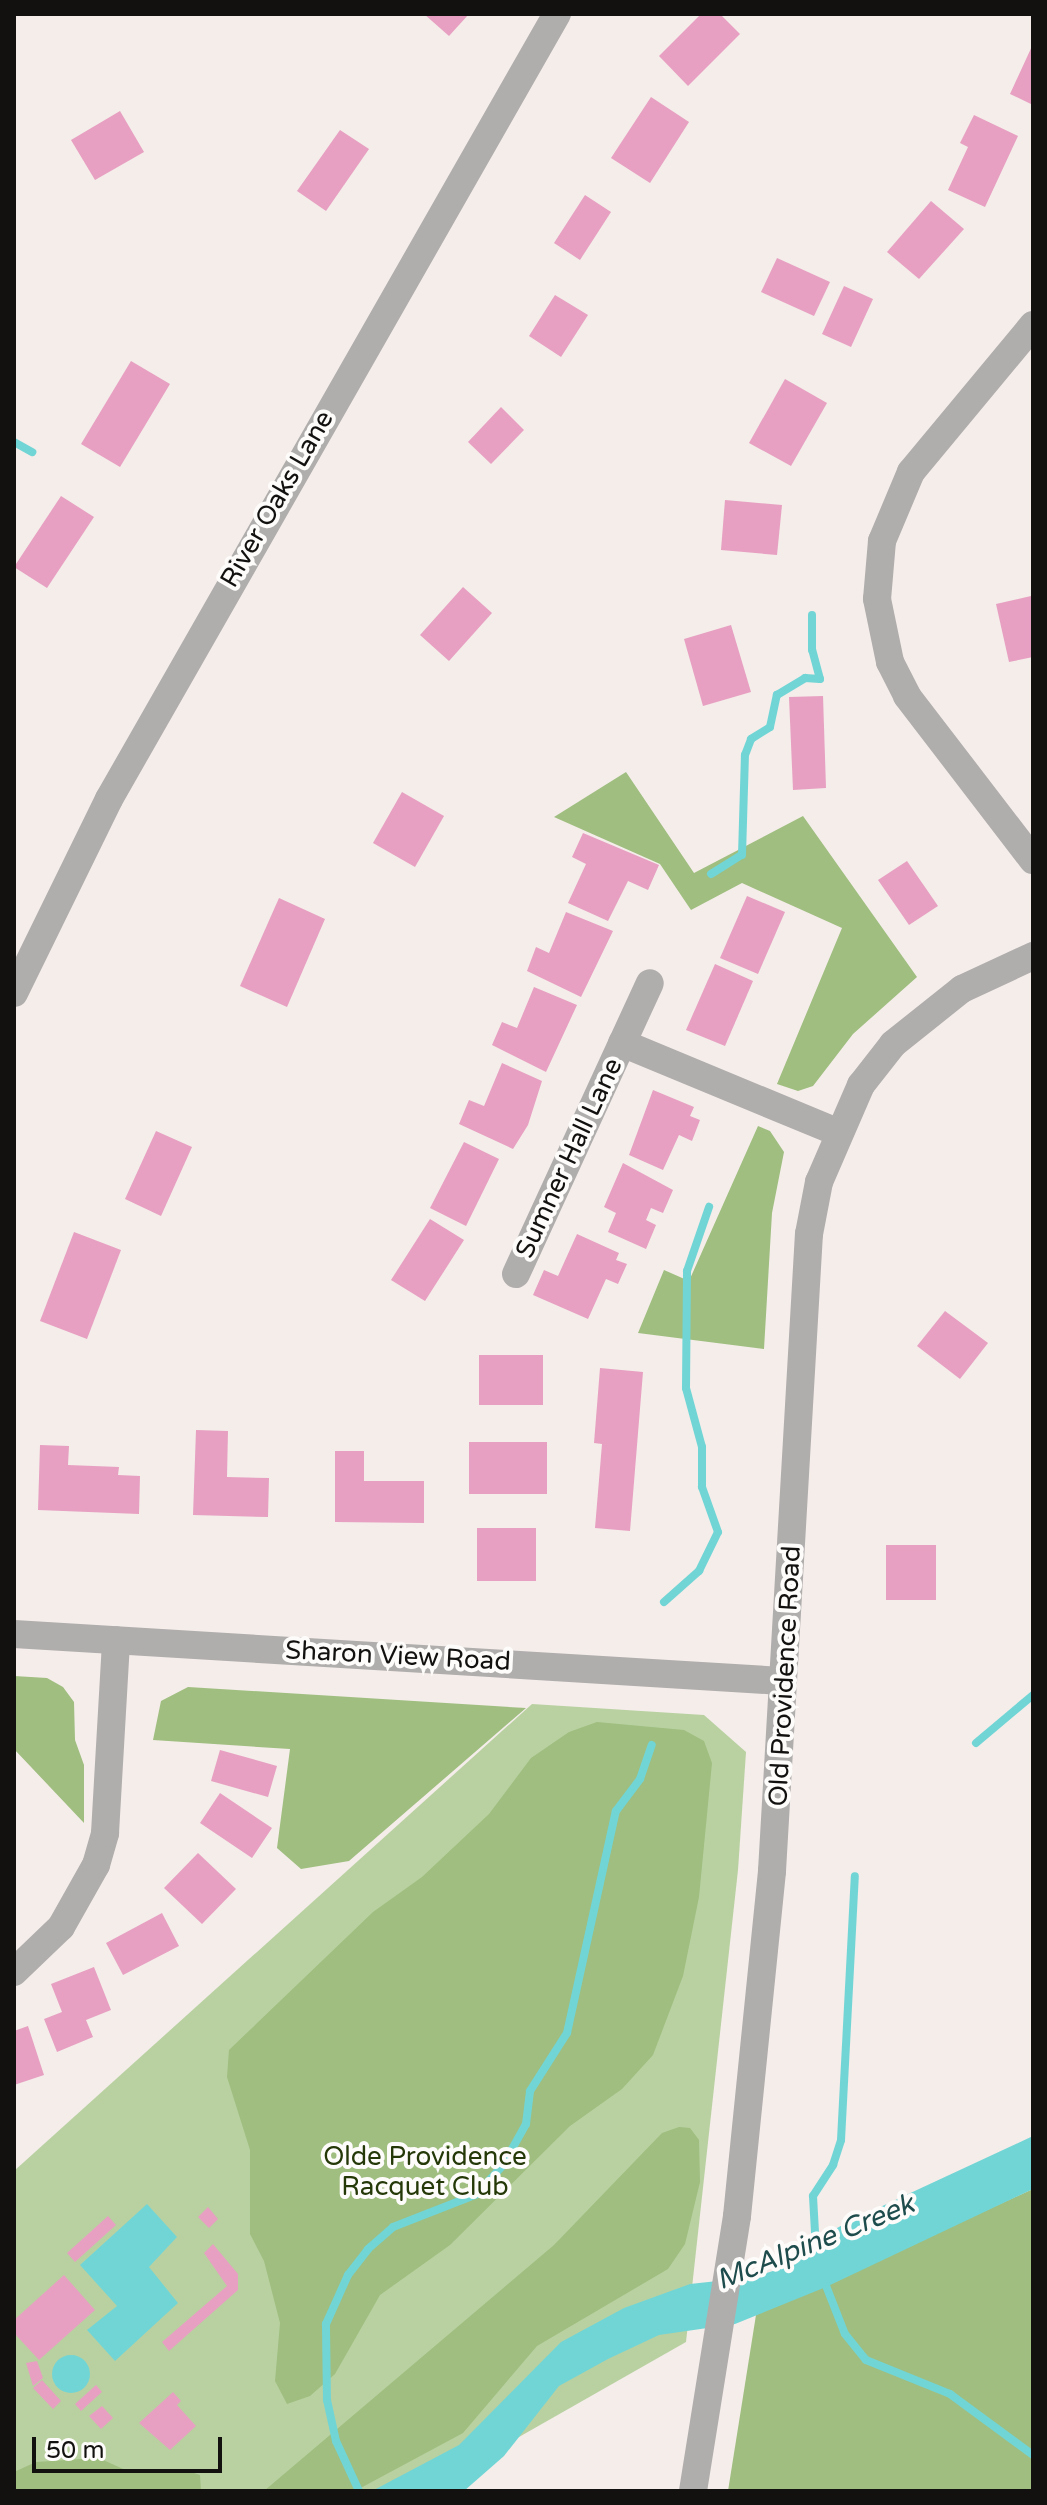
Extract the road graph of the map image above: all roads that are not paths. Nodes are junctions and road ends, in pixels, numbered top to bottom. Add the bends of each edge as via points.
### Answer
1 (557, 14) edge
2 (1033, 325) edge
3 (1033, 860) edge
4 (1033, 956) edge
5 (650, 983) dead end
6 (14, 993) edge
7 (622, 1043) junction
8 (837, 1132) junction
9 (516, 1274) dead end
10 (14, 1634) edge
11 (116, 1640) junction
12 (782, 1681) junction
13 (14, 1972) edge
14 (693, 2491) edge

1 - 6 street, River Oaks Lane via 109,799
2 - 3 street via 911,472 882,541 877,599 890,662 907,696
4 - 8 street, Old Providence Road via 962,989 902,1036 876,1063
5 - 7 street, Sumner Hall Lane
7 - 8 street, Sumner Hall Lane
7 - 9 street, Sumner Hall Lane
8 - 12 street, Old Providence Road via 809,1234
10 - 11 street, Sharon View Road
11 - 12 street, Sharon View Road
11 - 13 street via 105,1833 96,1865 61,1927
12 - 14 street, Old Providence Road via 772,1871 737,2216

